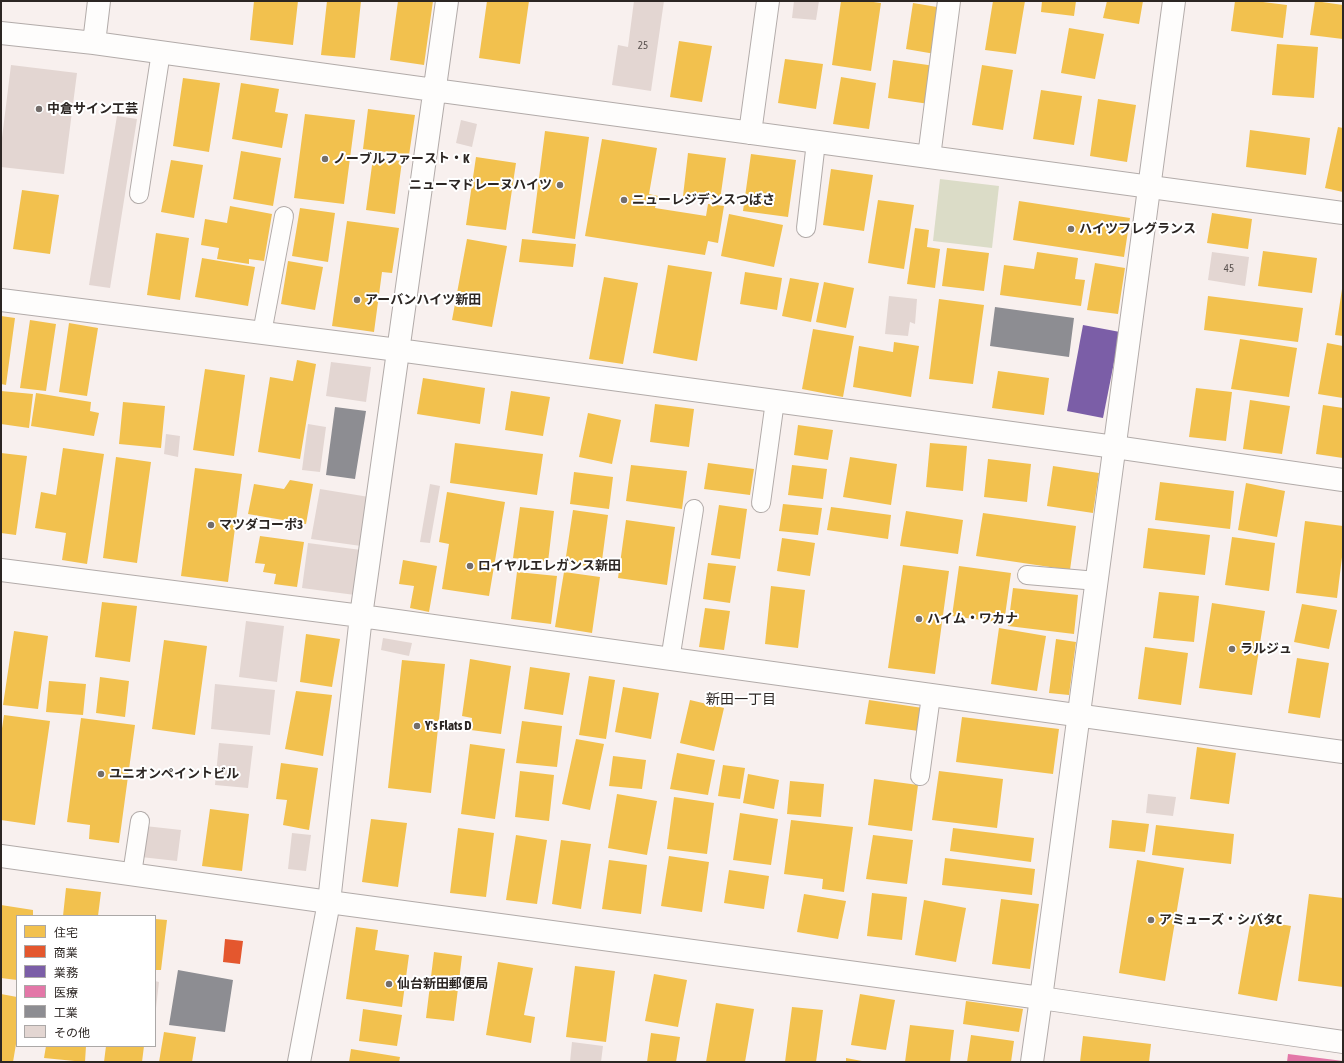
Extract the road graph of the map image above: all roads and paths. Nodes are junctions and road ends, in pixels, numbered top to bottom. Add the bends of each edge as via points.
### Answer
1 (99, 1) edge
2 (447, 1) edge
3 (768, 1) edge
4 (949, 1) edge
5 (1174, 1) edge
6 (1, 32) edge
7 (94, 43) junction
8 (161, 52) junction
9 (434, 90) junction
10 (750, 133) junction
11 (816, 142) junction
12 (929, 158) junction
13 (1149, 187) junction
14 (139, 194) dead end
15 (1343, 213) edge
16 (284, 216) dead end
17 (806, 228) dead end
18 (1, 300) edge
19 (262, 333) junction
20 (398, 350) junction
21 (775, 401) junction
22 (1115, 447) junction
23 (1343, 480) edge
24 (761, 503) dead end
25 (694, 508) dead end
26 (1, 570) edge
27 (1027, 575) dead end
28 (1097, 581) junction
29 (361, 616) junction
30 (670, 660) junction
31 (931, 696) junction
32 (1078, 716) junction
33 (1343, 752) edge
34 (920, 776) dead end
35 (140, 821) dead end
36 (1, 856) edge
37 (132, 874) junction
38 (329, 902) junction
39 (1041, 998) junction
40 (1343, 1042) edge
41 (299, 1062) edge
42 (1032, 1062) edge

1 - 7 street
2 - 9 street
3 - 10 street
4 - 12 street
5 - 13 street
6 - 7 street
7 - 8 street
8 - 9 street
8 - 14 lane
9 - 10 street
9 - 20 street
10 - 11 street
11 - 12 street
11 - 17 lane
12 - 13 street
13 - 15 street
13 - 22 street
16 - 19 lane
18 - 19 street
19 - 20 street
20 - 21 street
20 - 29 street
21 - 22 street
21 - 24 lane
22 - 23 street
22 - 28 street
25 - 30 lane
26 - 29 street
27 - 28 lane
28 - 32 street
29 - 30 street
29 - 38 street
30 - 31 street
31 - 32 street
31 - 34 lane
32 - 33 street
32 - 39 street
35 - 37 lane
36 - 37 street
37 - 38 street
38 - 39 street
38 - 41 street
39 - 40 street
39 - 42 street

